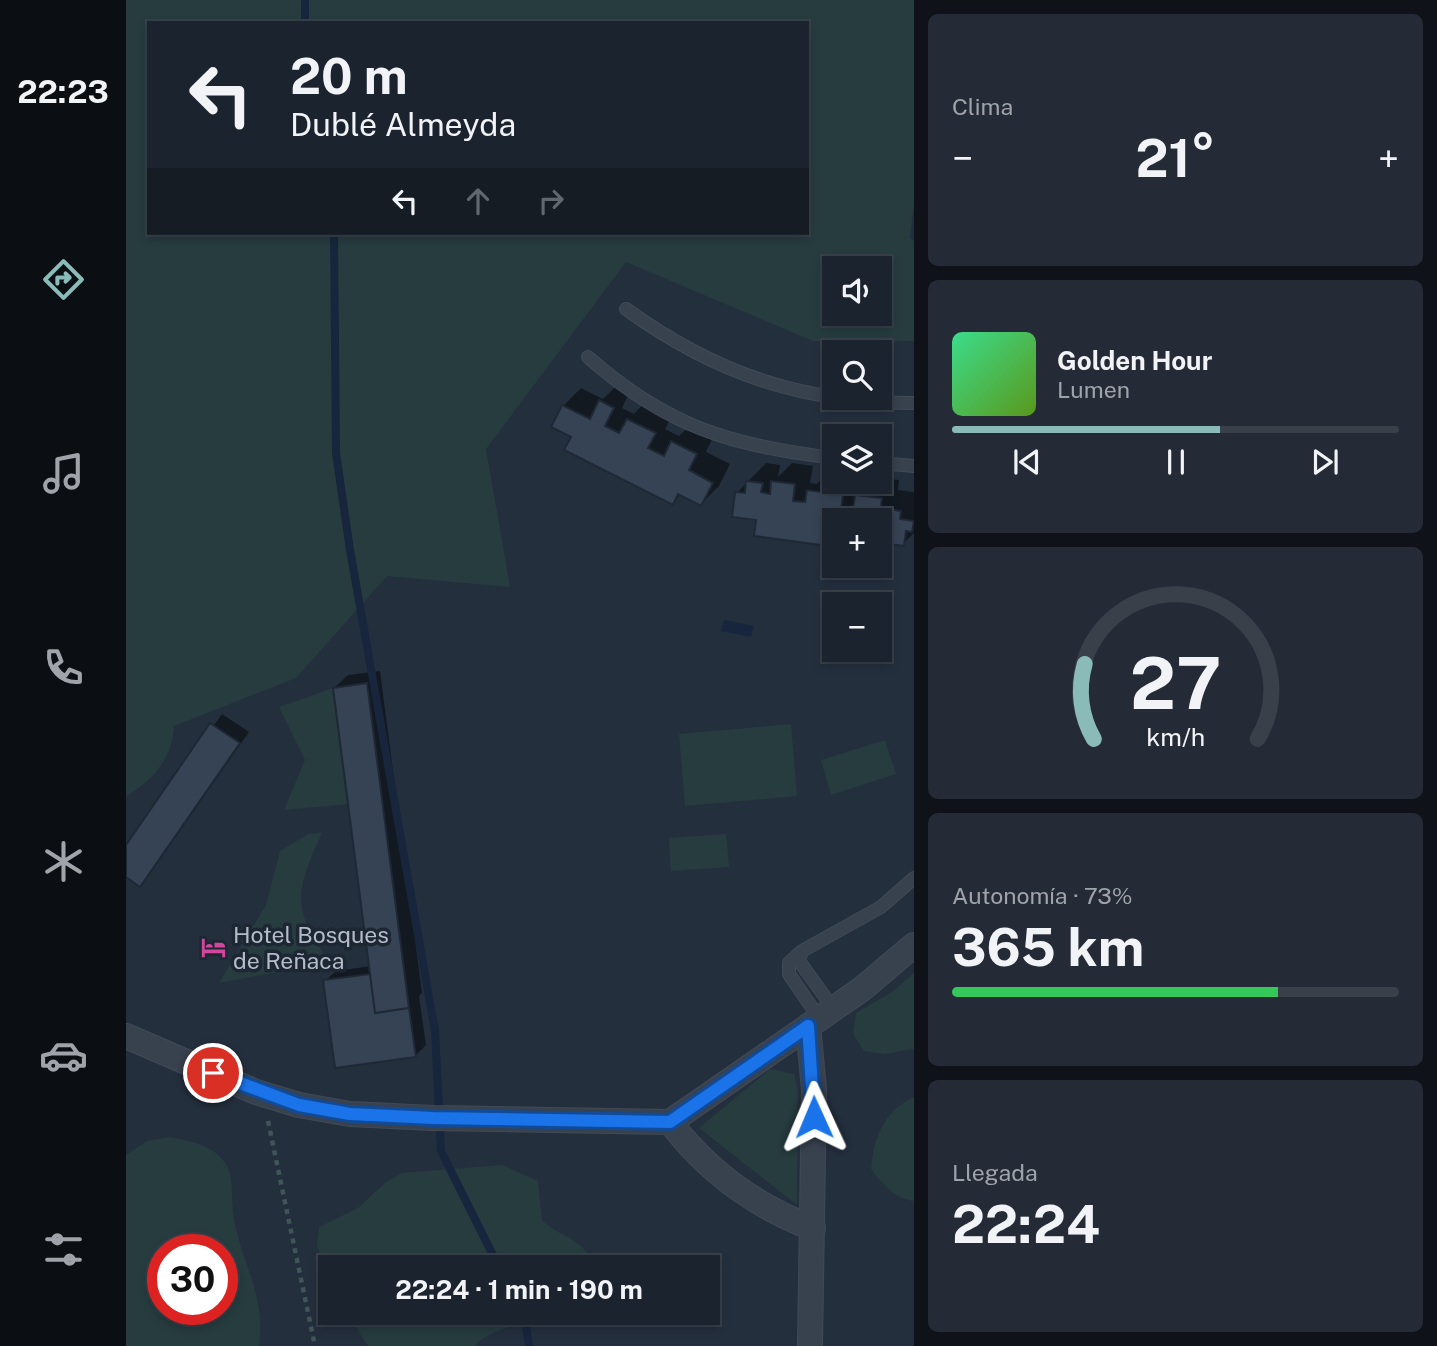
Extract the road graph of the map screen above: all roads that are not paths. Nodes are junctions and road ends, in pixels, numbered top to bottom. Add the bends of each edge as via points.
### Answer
1 (626, 309) dead end
2 (588, 357) dead end
3 (914, 402) edge
4 (822, 456) edge
5 (892, 464) edge
6 (914, 466) edge
7 (914, 878) edge
8 (914, 945) edge
9 (820, 1017) junction
10 (126, 1035) edge
11 (670, 1122) junction
12 (813, 1228) junction
13 (810, 1346) edge

1 - 3 lane via 691,352 764,382 863,403
2 - 4 lane via 641,399 701,430 762,448
5 - 6 lane
7 - 9 lane via 881,907 789,963 789,974
8 - 9 street
9 - 11 street
9 - 12 street via 814,1090
10 - 11 street via 263,1094 350,1114
11 - 12 street via 727,1183
12 - 13 street

